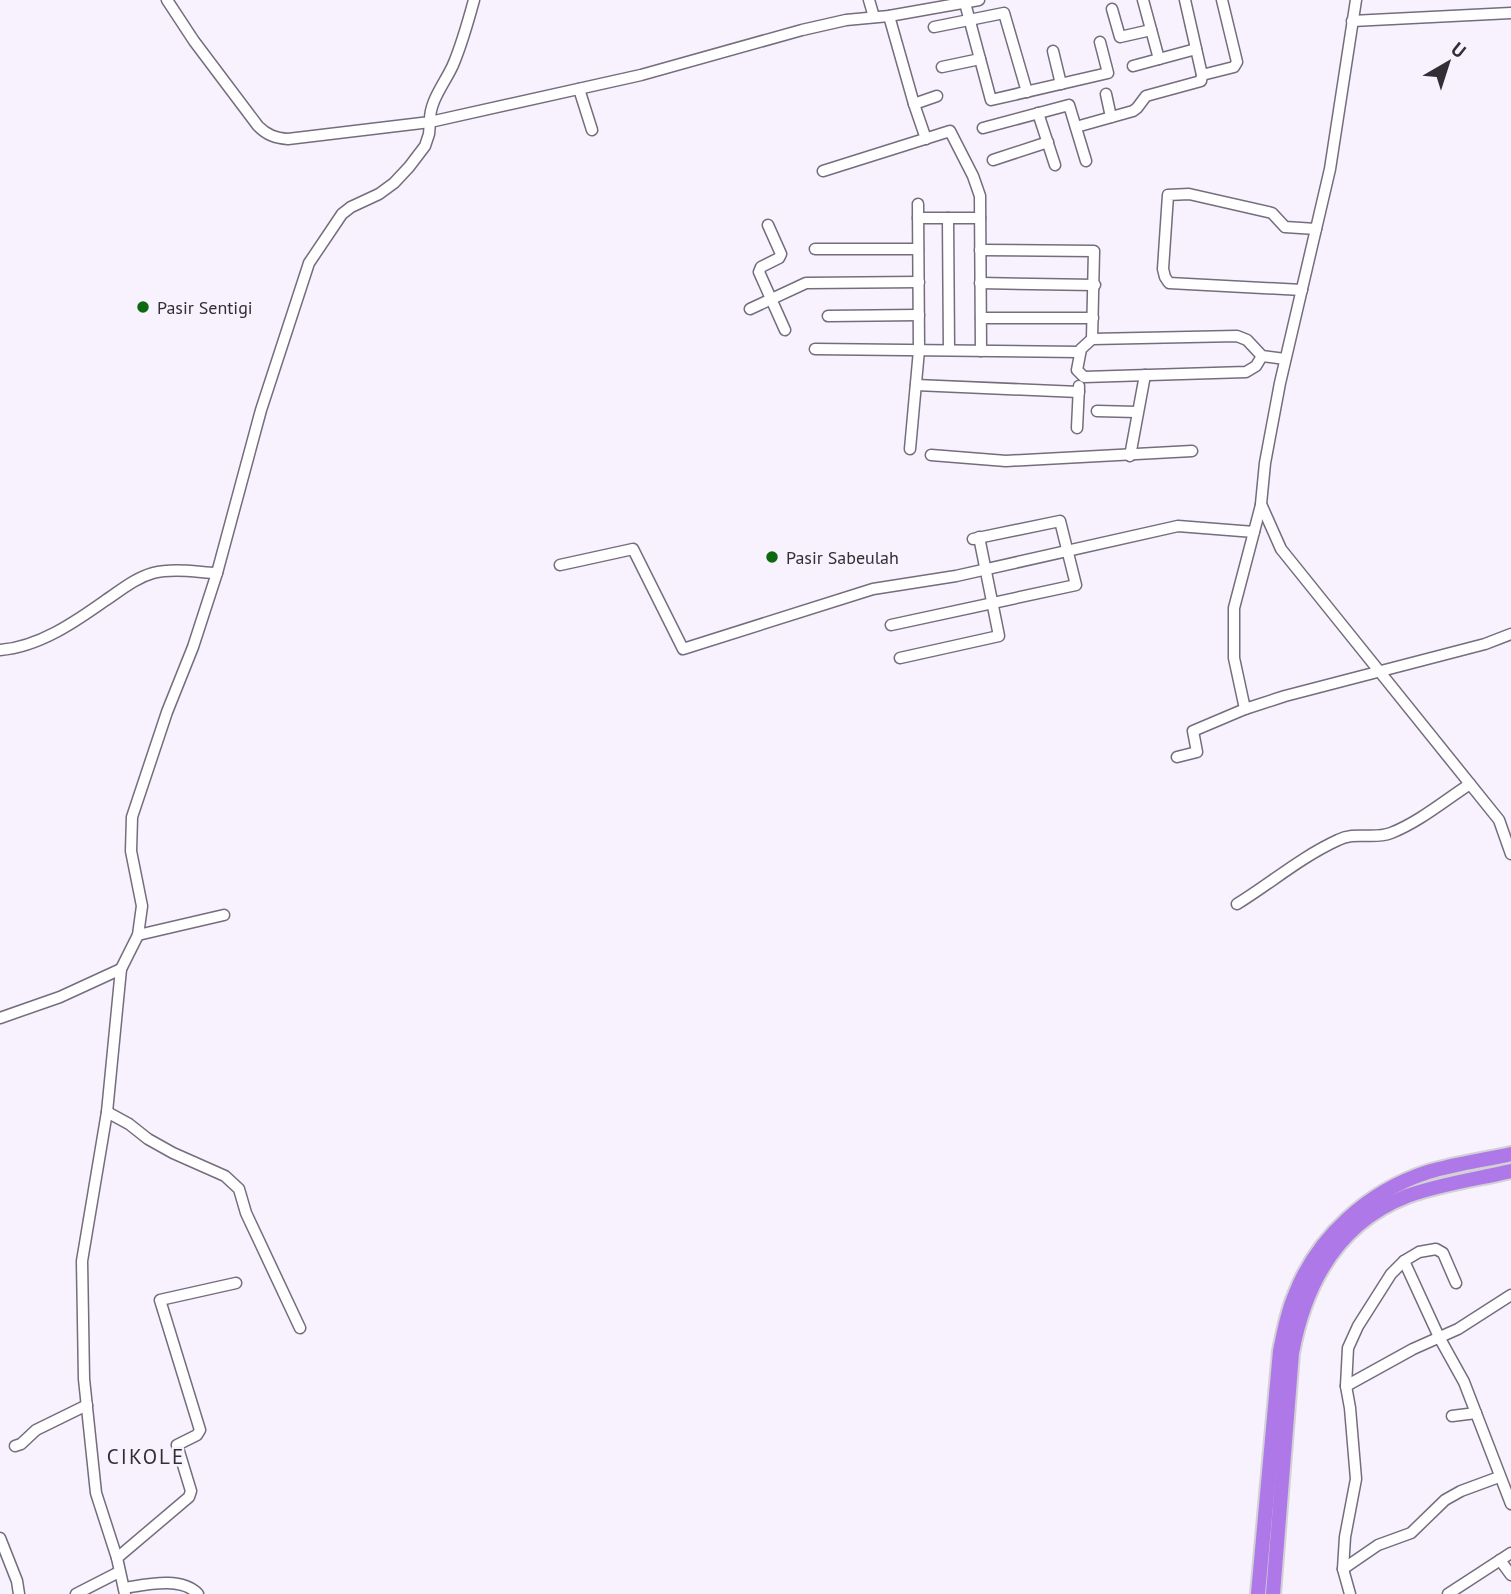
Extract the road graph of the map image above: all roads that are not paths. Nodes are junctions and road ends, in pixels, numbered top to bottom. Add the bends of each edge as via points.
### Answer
1 (167, 0) edge
2 (474, 0) edge
3 (869, 0) edge
4 (979, 0) edge
5 (1143, 0) edge
6 (1185, 0) edge
7 (1222, 0) edge
8 (1356, 0) edge
9 (965, 3) junction
10 (1112, 9) dead end
11 (1511, 13) edge
12 (889, 16) junction
13 (874, 17) junction
14 (970, 20) junction
15 (1352, 21) junction
16 (934, 27) dead end
17 (1151, 30) junction
18 (1100, 42) dead end
19 (1196, 49) junction
20 (1053, 51) dead end
21 (980, 59) junction
22 (1159, 59) junction
23 (1133, 66) dead end
24 (942, 67) dead end
25 (1202, 75) junction
26 (1061, 84) junction
27 (579, 89) junction
28 (1027, 92) junction
29 (1106, 94) dead end
30 (936, 96) dead end
31 (914, 104) junction
32 (1038, 113) junction
33 (1111, 117) junction
34 (430, 122) junction
35 (1076, 127) junction
36 (983, 128) dead end
37 (592, 130) dead end
38 (926, 139) junction
39 (1048, 142) junction
40 (993, 160) dead end
41 (1086, 161) dead end
42 (1055, 165) dead end
43 (823, 171) dead end
44 (918, 204) dead end
45 (918, 218) junction
46 (948, 218) junction
47 (980, 218) junction
48 (768, 225) dead end
49 (1316, 229) junction
50 (815, 249) dead end
51 (918, 249) junction
52 (980, 250) junction
53 (919, 282) junction
54 (980, 283) junction
55 (1094, 285) junction
56 (1302, 290) junction
57 (771, 299) junction
58 (750, 309) dead end
59 (919, 315) junction
60 (828, 316) dead end
61 (981, 318) junction
62 (1093, 318) junction
63 (785, 330) dead end
64 (1092, 339) junction
65 (815, 349) dead end
66 (919, 350) junction
67 (949, 350) junction
68 (981, 351) junction
69 (1080, 352) junction
70 (1262, 356) junction
71 (1285, 359) junction
72 (1080, 375) junction
73 (1144, 375) junction
74 (916, 386) junction
75 (1079, 392) junction
76 (1097, 411) dead end
77 (1137, 412) junction
78 (1077, 428) dead end
79 (910, 449) dead end
80 (1192, 451) dead end
81 (931, 455) dead end
82 (1130, 456) junction
83 (1262, 504) junction
84 (1254, 532) junction
85 (1069, 552) junction
86 (560, 565) dead end
87 (986, 570) junction
88 (217, 573) junction
89 (992, 603) junction
90 (891, 625) dead end
91 (1511, 634) edge
92 (0, 650) edge
93 (900, 658) dead end
94 (1380, 672) junction
95 (1245, 709) junction
96 (1177, 757) dead end
97 (1470, 784) junction
98 (1511, 854) edge
99 (1237, 904) dead end
100 (224, 915) dead end
101 (138, 935) junction
102 (121, 968) junction
103 (0, 1018) edge
104 (107, 1112) junction
105 (1511, 1154) edge
106 (1511, 1171) edge
107 (1404, 1261) junction
108 (236, 1283) dead end
109 (1456, 1283) dead end
110 (1511, 1295) edge
111 (300, 1328) dead end
112 (1438, 1337) junction
113 (1346, 1386) junction
114 (87, 1405) junction
115 (1476, 1413) junction
116 (1452, 1416) dead end
117 (15, 1446) dead end
118 (1499, 1477) junction
119 (1511, 1504) edge
120 (0, 1538) edge
121 (1511, 1553) edge
122 (117, 1558) junction
123 (1500, 1560) junction
124 (1343, 1569) junction
125 (119, 1572) junction
126 (1511, 1575) edge
127 (125, 1591) edge
128 (19, 1594) edge
129 (76, 1594) edge
130 (198, 1594) edge
131 (1258, 1594) edge
132 (1273, 1594) edge
133 (1350, 1594) edge
134 (1448, 1594) edge

1 - 34 street via 266,134 288,139
2 - 34 street
3 - 13 street
4 - 9 street
5 - 17 street
6 - 19 street
7 - 25 street via 1237,62 1234,68
8 - 15 street
9 - 12 street
9 - 14 street
10 - 17 street via 1120,37
11 - 15 street
12 - 13 street
12 - 31 street
13 - 27 street via 802,30
14 - 16 street
14 - 21 street
14 - 28 street via 1004,13
15 - 49 street
17 - 22 street
18 - 26 street via 1108,72
19 - 22 street
19 - 25 street
20 - 26 street
21 - 24 street
21 - 28 street via 991,100
22 - 23 street
25 - 33 street via 1198,83 1146,96 1137,108
26 - 28 street
27 - 34 street
27 - 37 street
29 - 33 street
30 - 31 street
31 - 38 street
32 - 35 street via 1069,105
32 - 36 street
32 - 39 street
33 - 35 street
34 - 88 street via 425,146 409,167 379,194 342,214 309,263 261,410
35 - 41 street
38 - 43 street
38 - 47 street via 950,131 981,195
39 - 40 street
39 - 42 street
44 - 45 street
45 - 46 street
45 - 51 street
46 - 47 street
46 - 67 street
47 - 52 street
48 - 57 street via 781,251 779,258 759,269
49 - 56 street
49 - 56 street via 1285,227 1272,213 1189,194 1168,195 1163,269 1169,283
50 - 51 street
51 - 53 street
52 - 54 street
52 - 55 street via 1094,251
53 - 57 street via 806,283
53 - 59 street
54 - 55 street
54 - 61 street
55 - 62 street
56 - 71 street
57 - 58 street
57 - 63 street
59 - 60 street
59 - 66 street
61 - 62 street
61 - 68 street
62 - 64 street
64 - 69 street
64 - 70 street via 1237,336
65 - 66 street
66 - 67 street
66 - 74 street
67 - 68 street
68 - 69 street
69 - 72 street
70 - 71 street
70 - 73 street via 1246,372
71 - 83 street
72 - 73 street
72 - 75 street
73 - 77 street
74 - 75 street
74 - 79 street
75 - 78 street
76 - 77 street
77 - 82 street
80 - 82 street
81 - 82 street via 1006,461
83 - 84 street
83 - 94 street via 1280,549
84 - 85 street via 1178,526
84 - 95 street via 1234,608 1234,658
85 - 87 street
85 - 87 street via 1060,521 976,538
85 - 89 street via 1076,585
86 - 87 street via 634,550 683,649 873,589
87 - 89 street
88 - 92 street via 151,574 73,624 15,649
88 - 101 street via 132,817 131,851 142,906
89 - 90 street
89 - 93 street via 999,635
91 - 94 street
94 - 95 street
94 - 97 street
95 - 96 street via 1193,731 1197,752
97 - 98 street via 1499,820
97 - 99 street via 1389,834 1338,839
100 - 101 street
101 - 102 street
102 - 103 street via 60,997
102 - 104 street
104 - 111 street via 173,1153 225,1175 239,1189
104 - 114 street via 82,1261
105 - 131 highway via 1428,1172 1373,1197 1348,1217 1309,1266 1291,1305 1280,1351
106 - 132 highway via 1434,1188 1379,1209 1354,1227 1318,1272 1297,1322 1292,1353
107 - 109 street via 1436,1249
107 - 112 street
107 - 113 street via 1382,1285 1352,1338
108 - 122 street via 160,1300 200,1430 177,1445 191,1491
110 - 112 street
112 - 113 street
112 - 115 street
113 - 124 street via 1356,1479
114 - 117 street via 36,1430
114 - 122 street via 96,1493
115 - 116 street
115 - 118 street
118 - 119 street
118 - 124 street via 1445,1500 1411,1533 1378,1545
120 - 128 street
121 - 123 street
122 - 125 street
123 - 126 street
123 - 134 street
124 - 133 street
125 - 127 street
125 - 129 street
127 - 130 street via 174,1584

